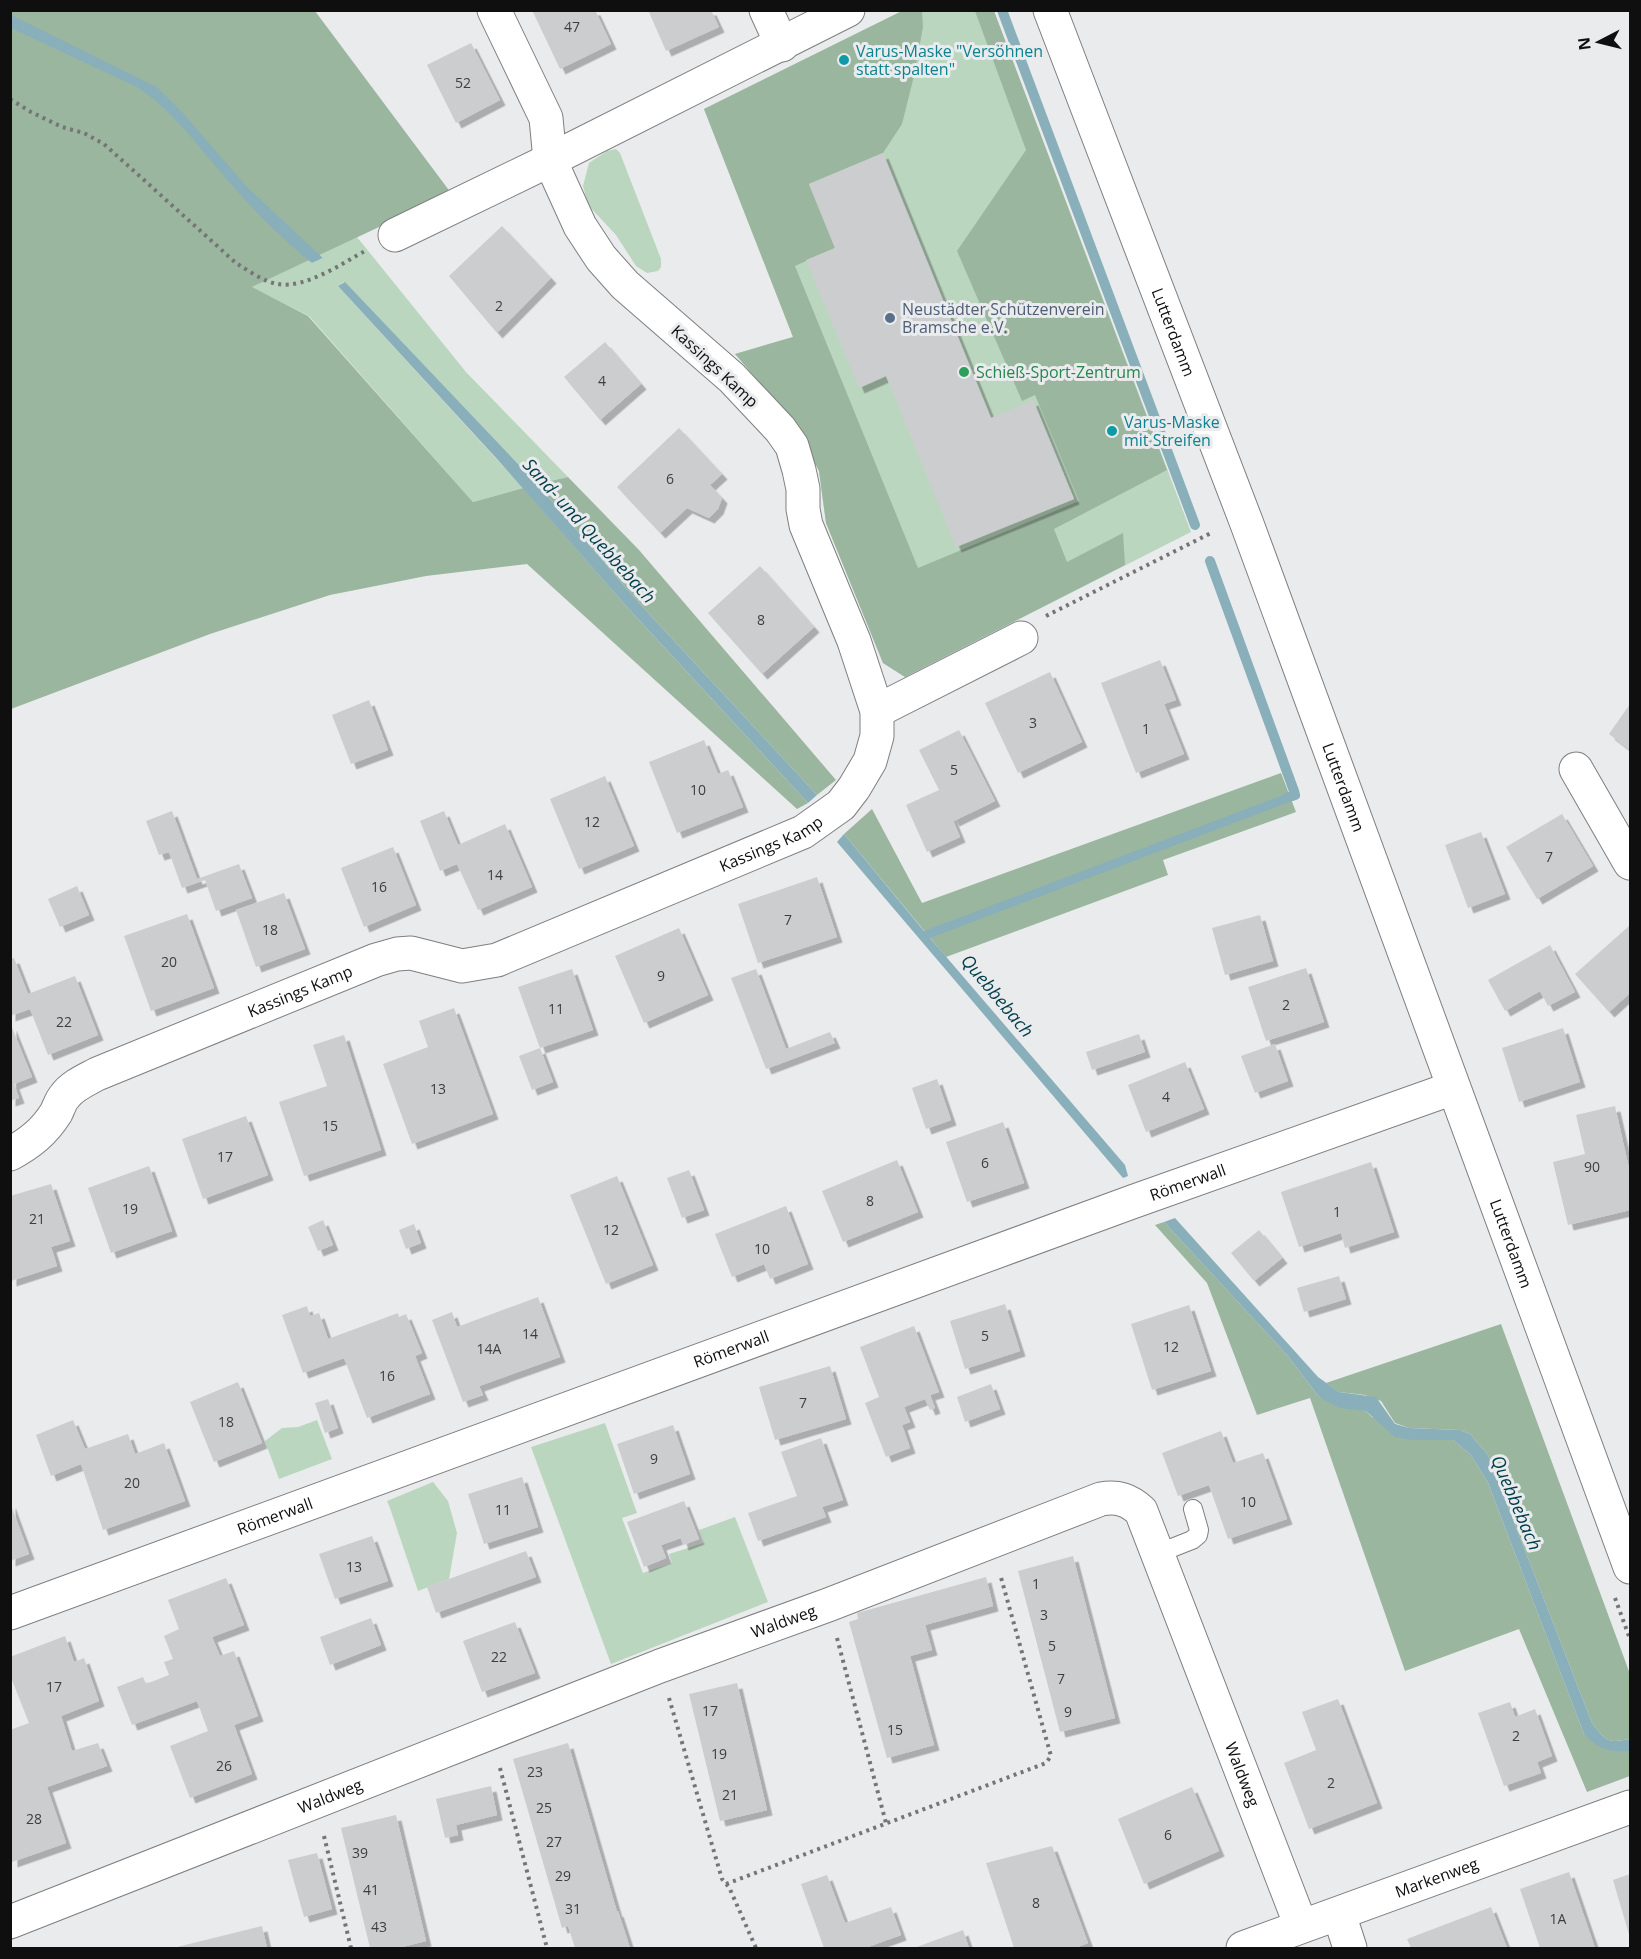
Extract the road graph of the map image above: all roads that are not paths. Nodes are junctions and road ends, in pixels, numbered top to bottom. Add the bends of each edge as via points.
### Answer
1 (494, 10) edge
2 (766, 10) edge
3 (848, 10) edge
4 (1050, 10) edge
5 (782, 45) junction
6 (549, 160) junction
7 (395, 235) road end
8 (1021, 638) road end
9 (878, 711) junction
10 (1576, 769) dead end
11 (1630, 863) edge
12 (1453, 1088) junction
13 (10, 1154) edge
14 (1193, 1509) dead end
15 (1159, 1554) junction
16 (1630, 1567) edge
17 (10, 1613) edge
18 (1630, 1807) edge
19 (1339, 1914) junction
20 (10, 1922) edge
21 (1301, 1926) junction
22 (1243, 1948) edge
23 (1350, 1948) edge

1 - 6 street, Kassings Kamp via 546,118
2 - 5 street
3 - 5 street
4 - 12 street, Lutterdamm via 1247,524
5 - 6 street
6 - 7 street
6 - 9 street, Kassings Kamp via 580,226 602,258 625,285 732,378 792,446 803,489 806,525
8 - 9 street
9 - 13 street, Kassings Kamp via 877,736 870,760 854,788 841,806 803,832 497,960 462,966 411,953 376,960 96,1074 65,1095 31,1143
10 - 11 street
12 - 16 street, Lutterdamm
12 - 17 street, Römerwall
14 - 15 lane via 1198,1535
15 - 20 street, Waldweg via 1142,1511 1123,1498 1101,1499 660,1666
15 - 21 street, Waldweg
18 - 19 street, Markenweg
19 - 21 street, Markenweg
19 - 23 street
21 - 22 street, Markenweg

